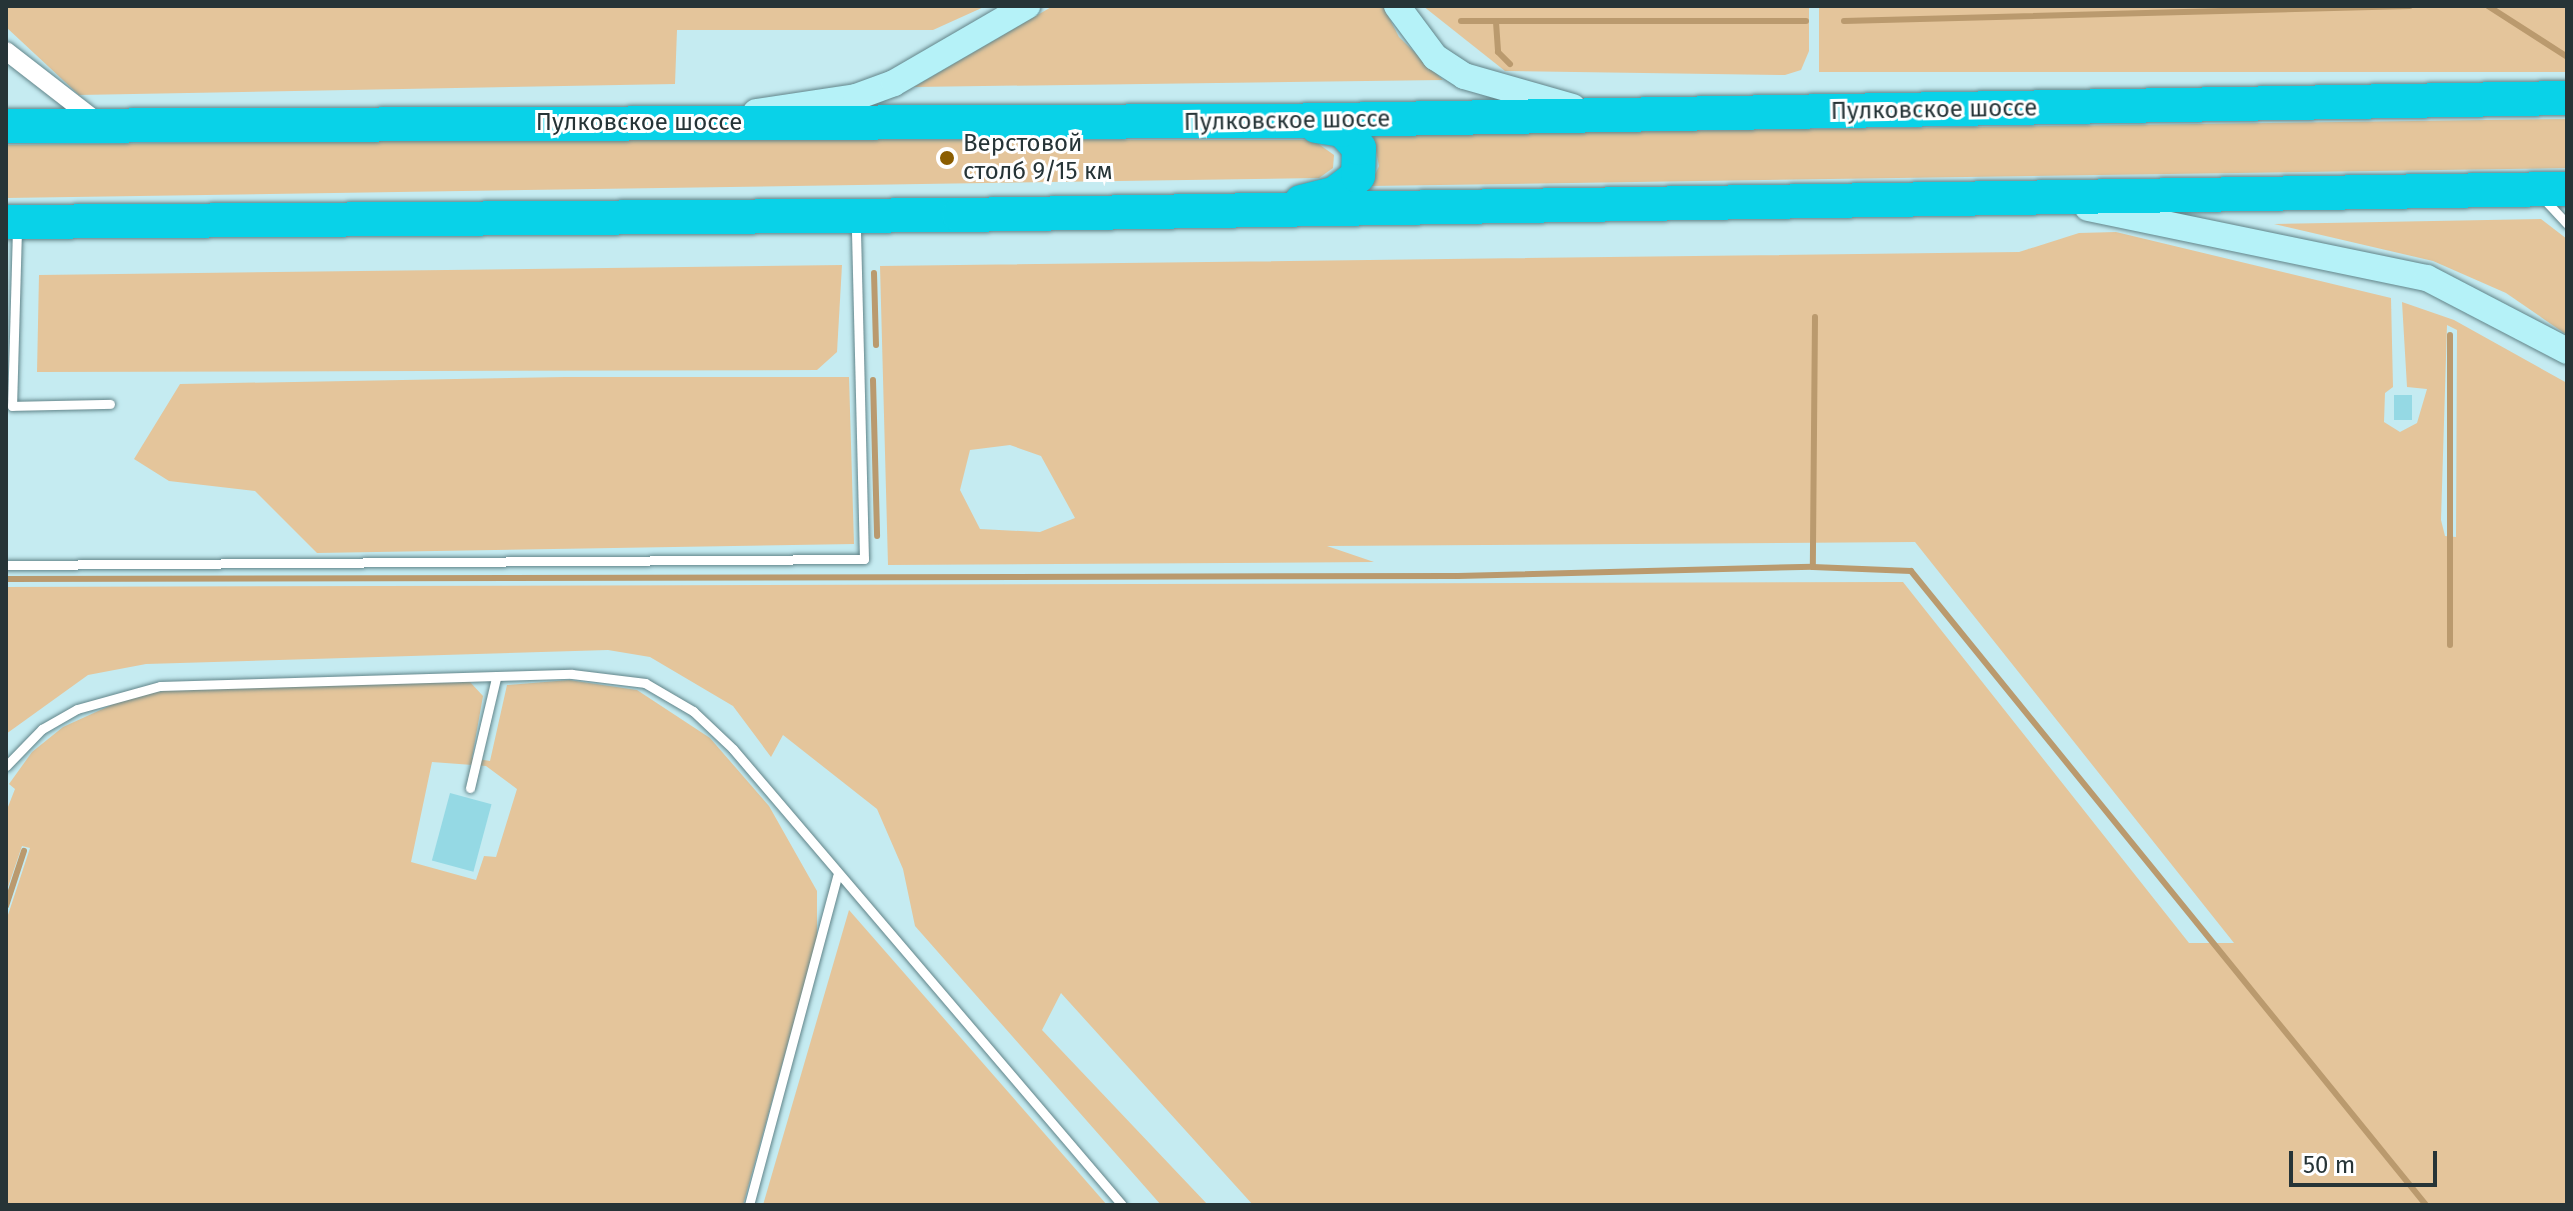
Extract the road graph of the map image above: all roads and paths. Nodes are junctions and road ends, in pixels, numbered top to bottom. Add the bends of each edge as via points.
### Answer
1 (1027, 6) edge
2 (1397, 6) edge
3 (6, 51) edge
4 (2567, 98) edge
5 (1604, 115) junction
6 (1276, 121) junction
7 (721, 122) junction
8 (6, 126) edge
9 (105, 128) junction
10 (2551, 189) edge
11 (2033, 198) junction
12 (1264, 211) junction
13 (856, 217) junction
14 (11, 222) edge
15 (2567, 224) edge
16 (2567, 351) edge
17 (110, 404) dead end
18 (9, 406) edge
19 (6, 565) edge
20 (496, 678) junction
21 (6, 766) edge
22 (470, 788) dead end
23 (837, 876) junction
24 (749, 1205) edge
25 (1122, 1205) edge

1 - 7 main road via 894,83
2 - 5 main road via 1435,57 1464,76
3 - 9 street
4 - 5 highway, Пулковское шоссе
5 - 6 highway, Пулковское шоссе
6 - 7 highway, Пулковское шоссе
6 - 12 highway via 1342,130 1359,148 1358,176 1334,194
7 - 9 highway, Пулковское шоссе
8 - 9 highway, Пулковское шоссе
10 - 11 highway
10 - 15 lane
11 - 12 highway
11 - 16 main road via 2367,261 2472,297
12 - 13 highway
13 - 14 highway
13 - 19 lane via 864,559
14 - 18 lane
17 - 18 lane
20 - 21 lane via 160,686 77,709 42,729
20 - 22 lane
20 - 23 lane via 619,677 667,695 733,749
23 - 24 lane
23 - 25 lane

